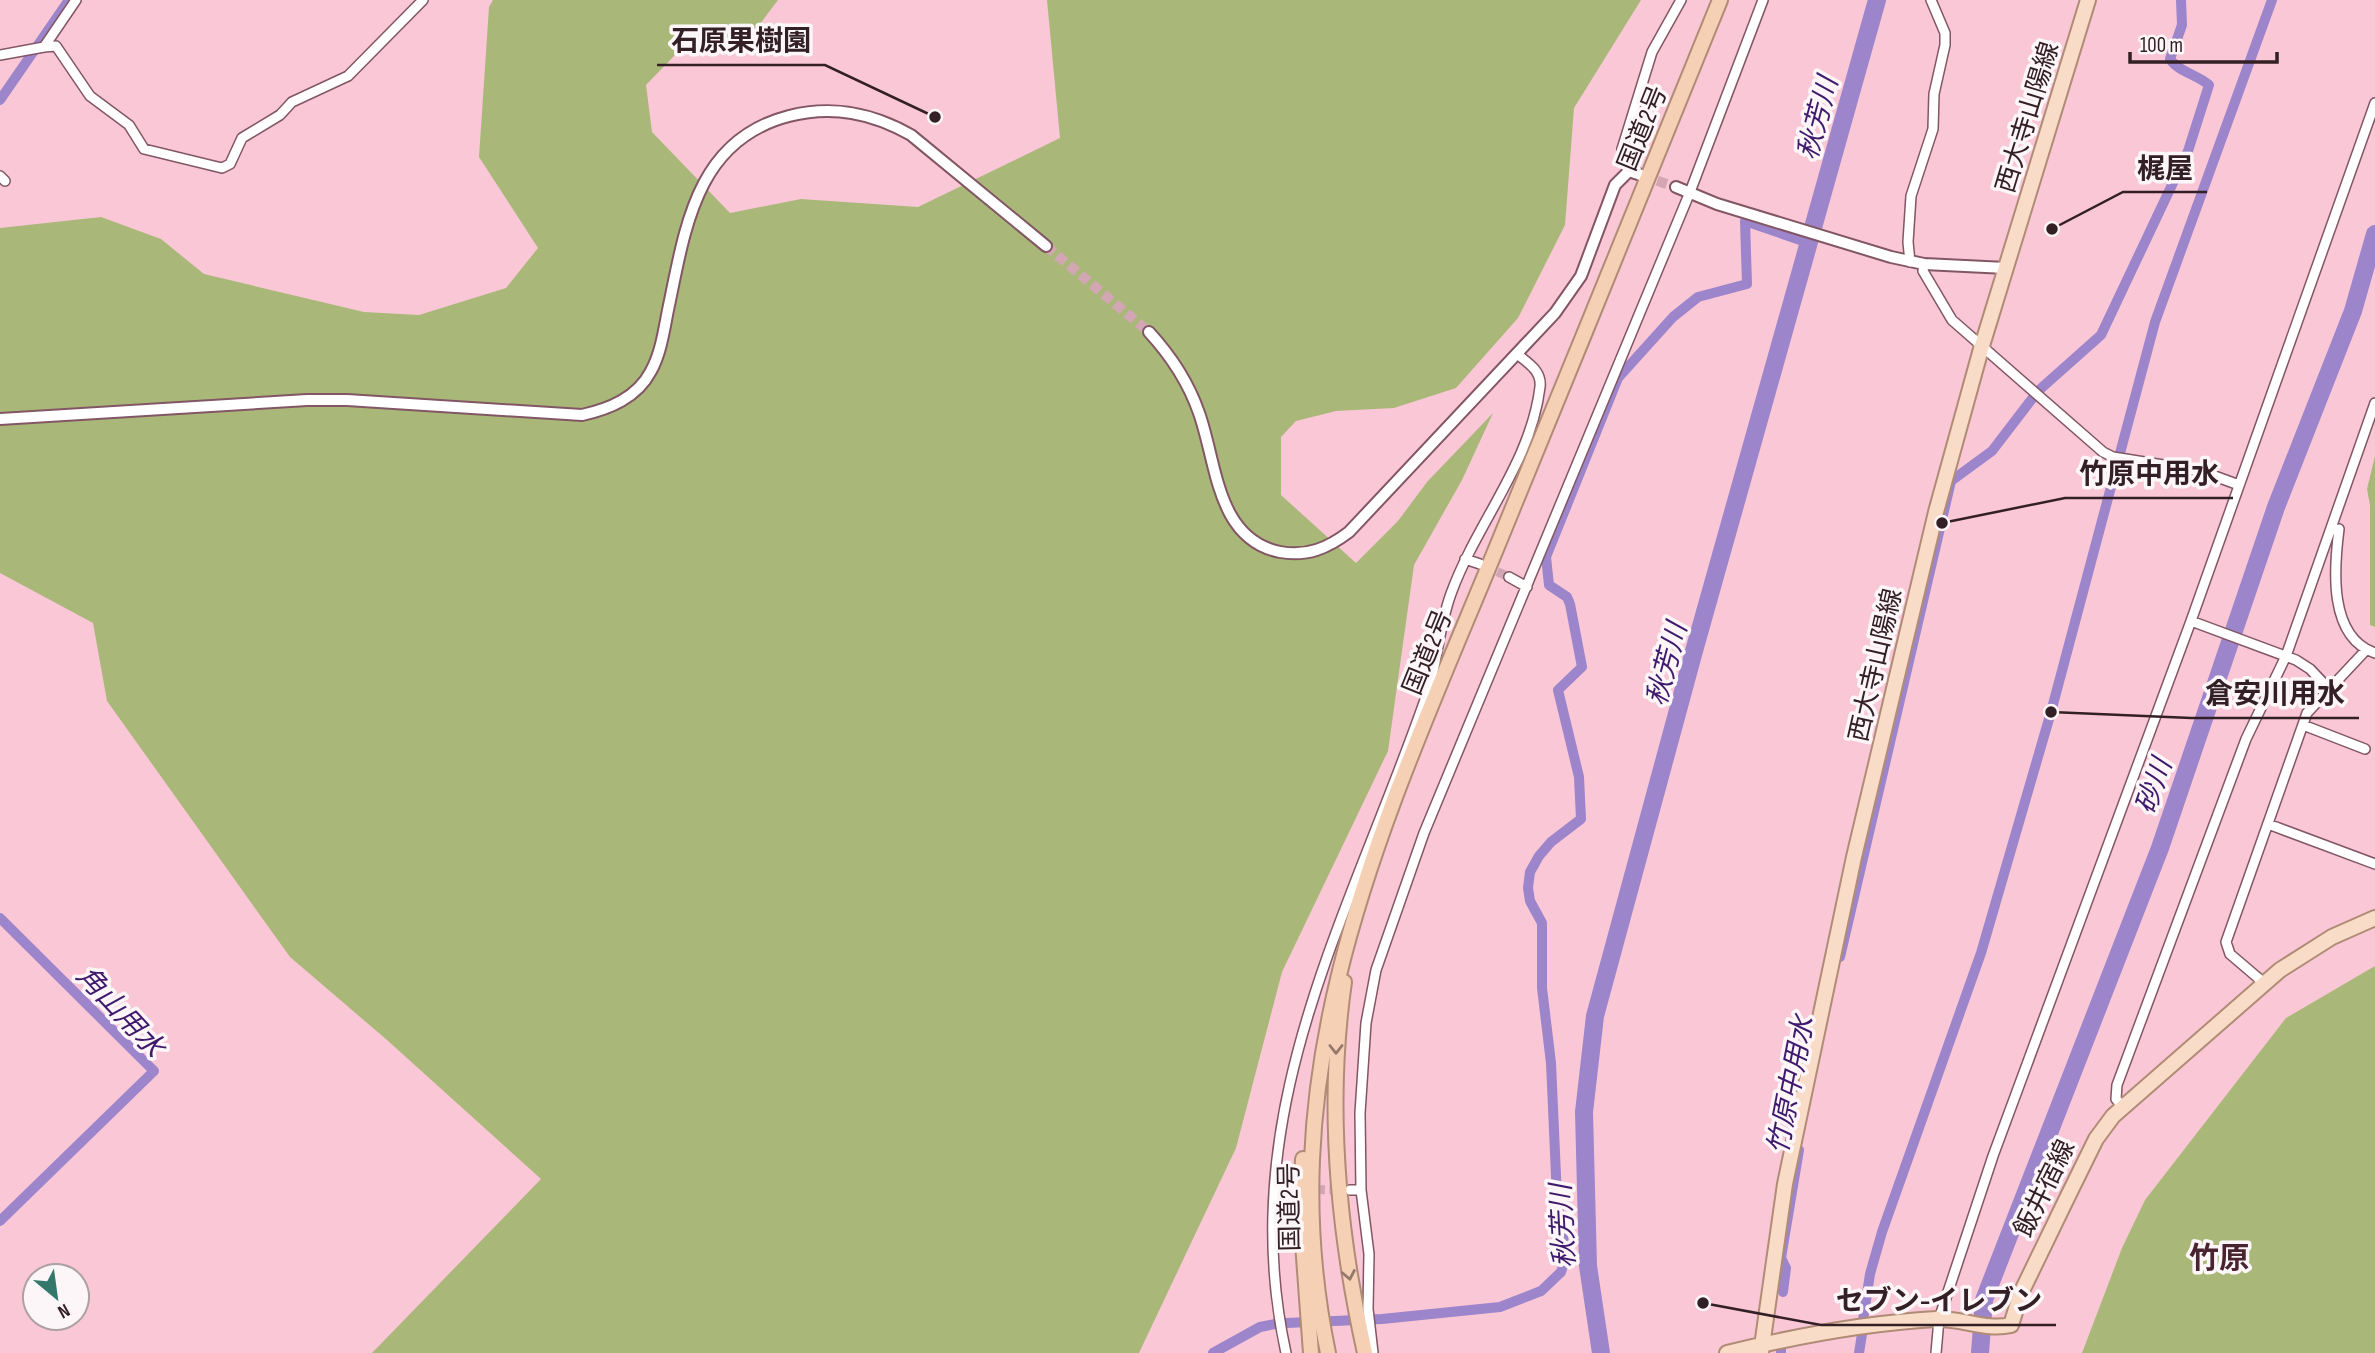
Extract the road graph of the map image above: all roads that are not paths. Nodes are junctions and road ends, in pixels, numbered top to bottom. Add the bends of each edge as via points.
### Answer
1 (76, 0) edge
2 (423, 0) edge
3 (1681, 0) edge
4 (1720, 0) edge
5 (1763, 0) edge
6 (1931, 0) edge
7 (2088, 0) edge
8 (44, 47) junction
9 (0, 55) edge
10 (2375, 103) edge
11 (1629, 171) junction
12 (1641, 175) tunnel mouth
13 (1676, 187) tunnel mouth
14 (1690, 192) junction
15 (1046, 246) tunnel mouth
16 (1910, 262) junction
17 (1924, 264) junction
18 (2006, 268) junction
19 (1149, 332) tunnel mouth
20 (1981, 349) junction
21 (1517, 354) junction
22 (2375, 403) edge
23 (0, 419) edge
24 (2238, 485) junction
25 (2339, 529) dead end
26 (1465, 559) junction
27 (1480, 564) tunnel mouth
28 (1509, 577) tunnel mouth
29 (1527, 586) junction
30 (2191, 621) junction
31 (2370, 652) edge
32 (2284, 655) junction
33 (2328, 688) junction
34 (2303, 726) junction
35 (2365, 749) dead end
36 (2268, 824) junction
37 (2375, 864) edge
38 (2375, 918) edge
39 (1348, 932) junction
40 (2264, 983) junction
41 (2123, 1107) junction
42 (1275, 1189) junction
43 (1289, 1189) tunnel mouth
44 (1350, 1190) tunnel mouth
45 (1361, 1190) junction
46 (1361, 1303) junction
47 (1313, 1310) junction
48 (1944, 1320) junction
49 (1365, 1330) junction
50 (1310, 1346) edge
51 (1326, 1346) edge
52 (1762, 1348) edge
53 (1286, 1353) edge
54 (1365, 1353) edge
55 (1373, 1353) edge
56 (1727, 1353) edge
57 (1936, 1353) edge

1 - 8 street
2 - 8 street via 348,76 292,102 280,115 242,138 230,164 222,168 144,149 129,125 90,96 55,46
3 - 11 street via 1652,52 1622,149
4 - 39 highway, 国道2号 via 1400,782
5 - 14 street
6 - 16 street via 1945,33 1945,45 1934,94 1933,130 1911,196
7 - 18 main road, 西大寺山陽線
8 - 9 street
10 - 24 street
11 - 12 street
11 - 21 street via 1615,186 1569,296
13 - 14 street
14 - 16 street
14 - 29 street
15 - 23 street via 897,127 839,110 802,113 741,139 706,177 687,221 651,372 639,388 604,410 582,415 307,400
16 - 17 street
17 - 18 street
17 - 20 street via 1936,299
18 - 20 main road, 西大寺山陽線
19 - 21 street via 1174,361 1190,390 1222,495 1236,524 1259,544 1290,554 1321,550 1349,532
20 - 24 street via 2113,457 2201,471
20 - 52 main road, 西大寺山陽線 via 1936,512 1854,857 1785,1184
21 - 26 street via 1536,369 1541,382 1537,408 1521,457
22 - 32 street
24 - 30 street
25 - 31 street via 2338,604 2344,625
26 - 27 street
26 - 42 street via 1441,625 1427,693 1321,970 1287,1088
28 - 29 street
29 - 45 street via 1424,833 1376,970 1361,1076
30 - 32 street
30 - 48 street via 2041,1023
31 - 33 street
32 - 33 street via 2310,669
32 - 41 street via 2246,739 2117,1085 2116,1099
33 - 34 street via 2307,713
34 - 35 street
34 - 36 street
36 - 37 street
36 - 40 street via 2226,942 2230,954
38 - 40 main road, 飯井宿線 via 2332,937
39 -> 46 highway via 1336,1032 1336,1115 1340,1208
39 - 47 highway, 国道2号 via 1324,1035 1312,1133
40 - 41 main road, 飯井宿線
41 - 48 main road, 飯井宿線 via 2096,1139 2021,1293 2011,1325 2000,1328
42 - 43 street
42 - 53 street via 1273,1237
44 - 45 street
45 - 46 street via 1370,1254
46 - 49 highway
47 - 50 highway
47 - 51 highway, 国道2号
48 - 52 main road, 飯井宿線 via 1814,1333
48 - 57 street
49 - 54 highway
49 - 55 street
52 - 56 main road, 飯井宿線

